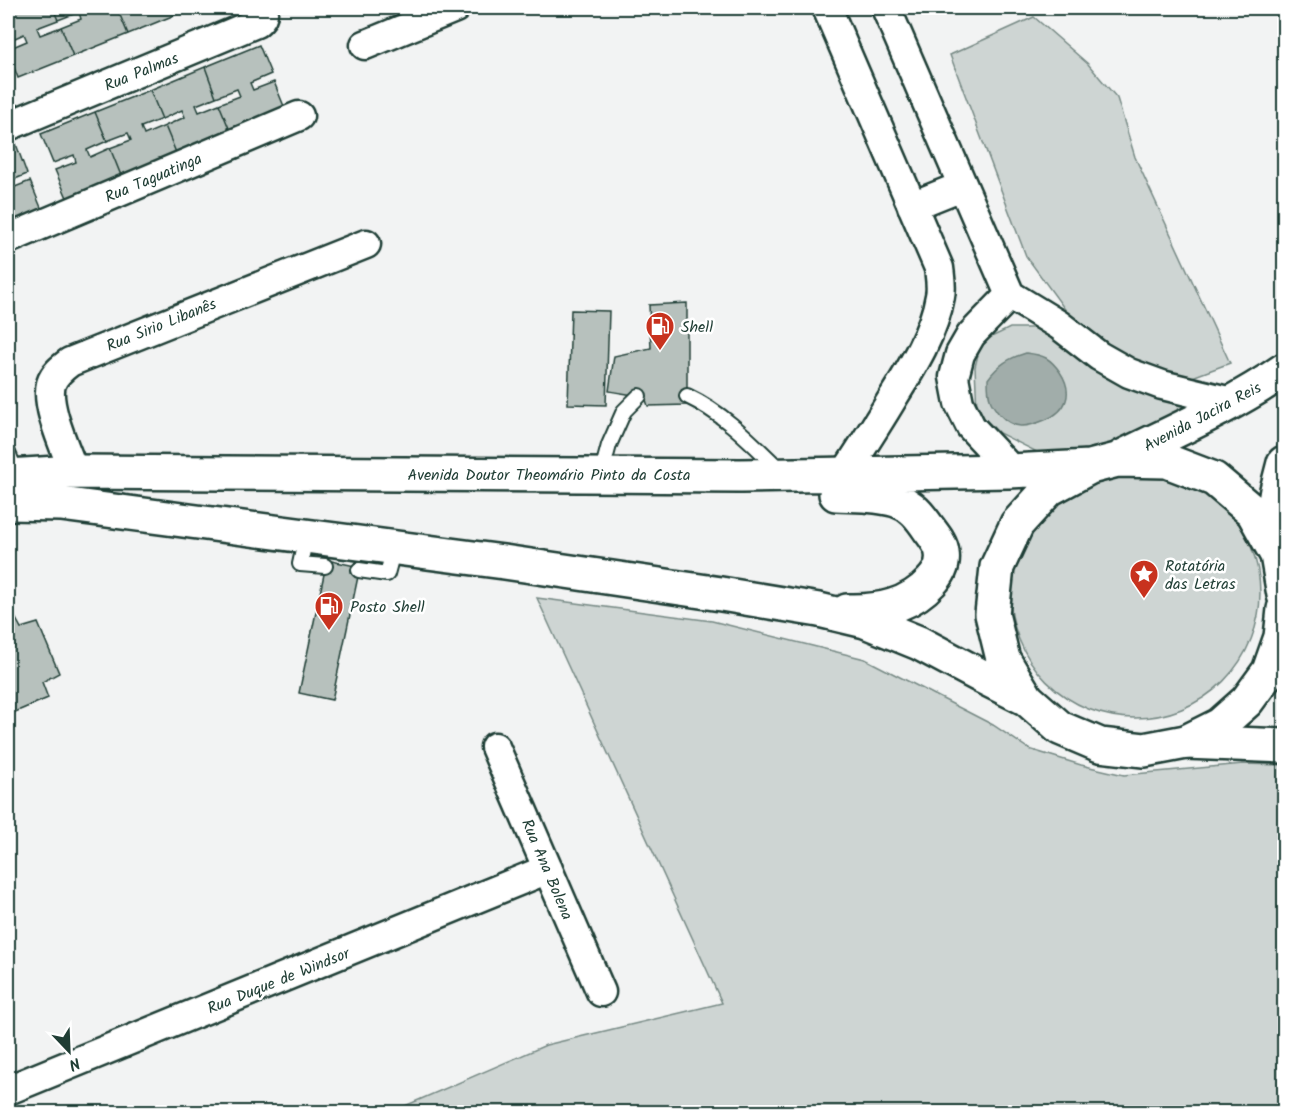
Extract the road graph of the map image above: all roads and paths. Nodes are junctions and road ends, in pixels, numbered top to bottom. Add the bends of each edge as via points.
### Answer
1 (263, 8) edge
2 (454, 8) edge
3 (826, 8) edge
4 (886, 8) edge
5 (365, 45) dead end
6 (299, 116) dead end
7 (8, 126) edge
8 (963, 186) junction
9 (912, 206) junction
10 (8, 239) edge
11 (366, 244) dead end
12 (1010, 295) junction
13 (1284, 370) edge
14 (639, 396) dead end
15 (687, 396) dead end
16 (1232, 402) junction
17 (1103, 463) junction
18 (1284, 463) edge
19 (74, 471) junction
20 (1009, 471) junction
21 (601, 475) junction
22 (673, 475) junction
23 (785, 475) junction
24 (844, 475) junction
25 (11, 487) edge
26 (306, 537) junction
27 (394, 548) junction
28 (325, 566) dead end
29 (359, 570) dead end
30 (1282, 572) edge
31 (1284, 609) edge
32 (819, 610) junction
33 (1027, 699) junction
34 (1186, 742) junction
35 (1284, 746) edge
36 (495, 747) dead end
37 (548, 869) junction
38 (601, 992) dead end
39 (8, 1090) edge

1 - 7 street, Rua Palmas via 262,18 256,23
2 - 5 street
3 - 9 street
4 - 8 street
6 - 10 street, Rua Taguatinga
8 - 9 street
8 - 12 street
9 - 24 street via 939,268 941,294 932,326 906,377
11 - 19 street, Rua Sirio Libanês via 70,362 51,384 51,400
12 - 16 street via 1129,373
12 - 20 street via 971,335 960,354 954,377 959,403 971,427
13 - 16 main road, Avenida Jacira Reis
14 - 21 lane via 624,411
15 - 23 lane via 737,428
16 - 17 main road, Avenida Jacira Reis
17 - 20 main road, Avenida Doutor Theomário Pinto da Costa
17 - 30 main road, Avenida Doutor Theomário Pinto da Costa via 1167,461 1214,479 1253,512
17 - 33 main road, Avenida Jacira Reis via 1049,489 1017,524 997,567 993,614 1003,659
18 - 30 main road via 1273,514
19 - 21 main road, Avenida Doutor Theomário Pinto da Costa
19 - 25 main road, Avenida Doutor Theomário Pinto da Costa
20 - 24 main road, Avenida Doutor Theomário Pinto da Costa
21 - 22 main road, Avenida Doutor Theomário Pinto da Costa
22 - 23 main road, Avenida Doutor Theomário Pinto da Costa
22 - 32 main road via 724,489 882,497 907,504 917,512 942,554 940,570 925,589 886,608
23 - 24 main road, Avenida Doutor Theomário Pinto da Costa
25 - 26 main road, Avenida Doutor Theomário Pinto da Costa via 61,504
26 - 27 main road, Avenida Doutor Theomário Pinto da Costa
26 - 28 lane via 300,564
27 - 29 lane via 387,574
27 - 32 main road, Avenida Doutor Theomário Pinto da Costa
31 - 34 main road via 1281,637 1269,671 1247,701 1220,725
32 - 33 main road, Avenida Doutor Theomário Pinto da Costa via 865,621 919,643
33 - 34 main road via 1060,728 1100,745 1144,750
34 - 35 main road
36 - 37 street, Rua Ana Bolena
37 - 38 street, Rua Ana Bolena
37 - 39 street, Rua Duque de Windsor

